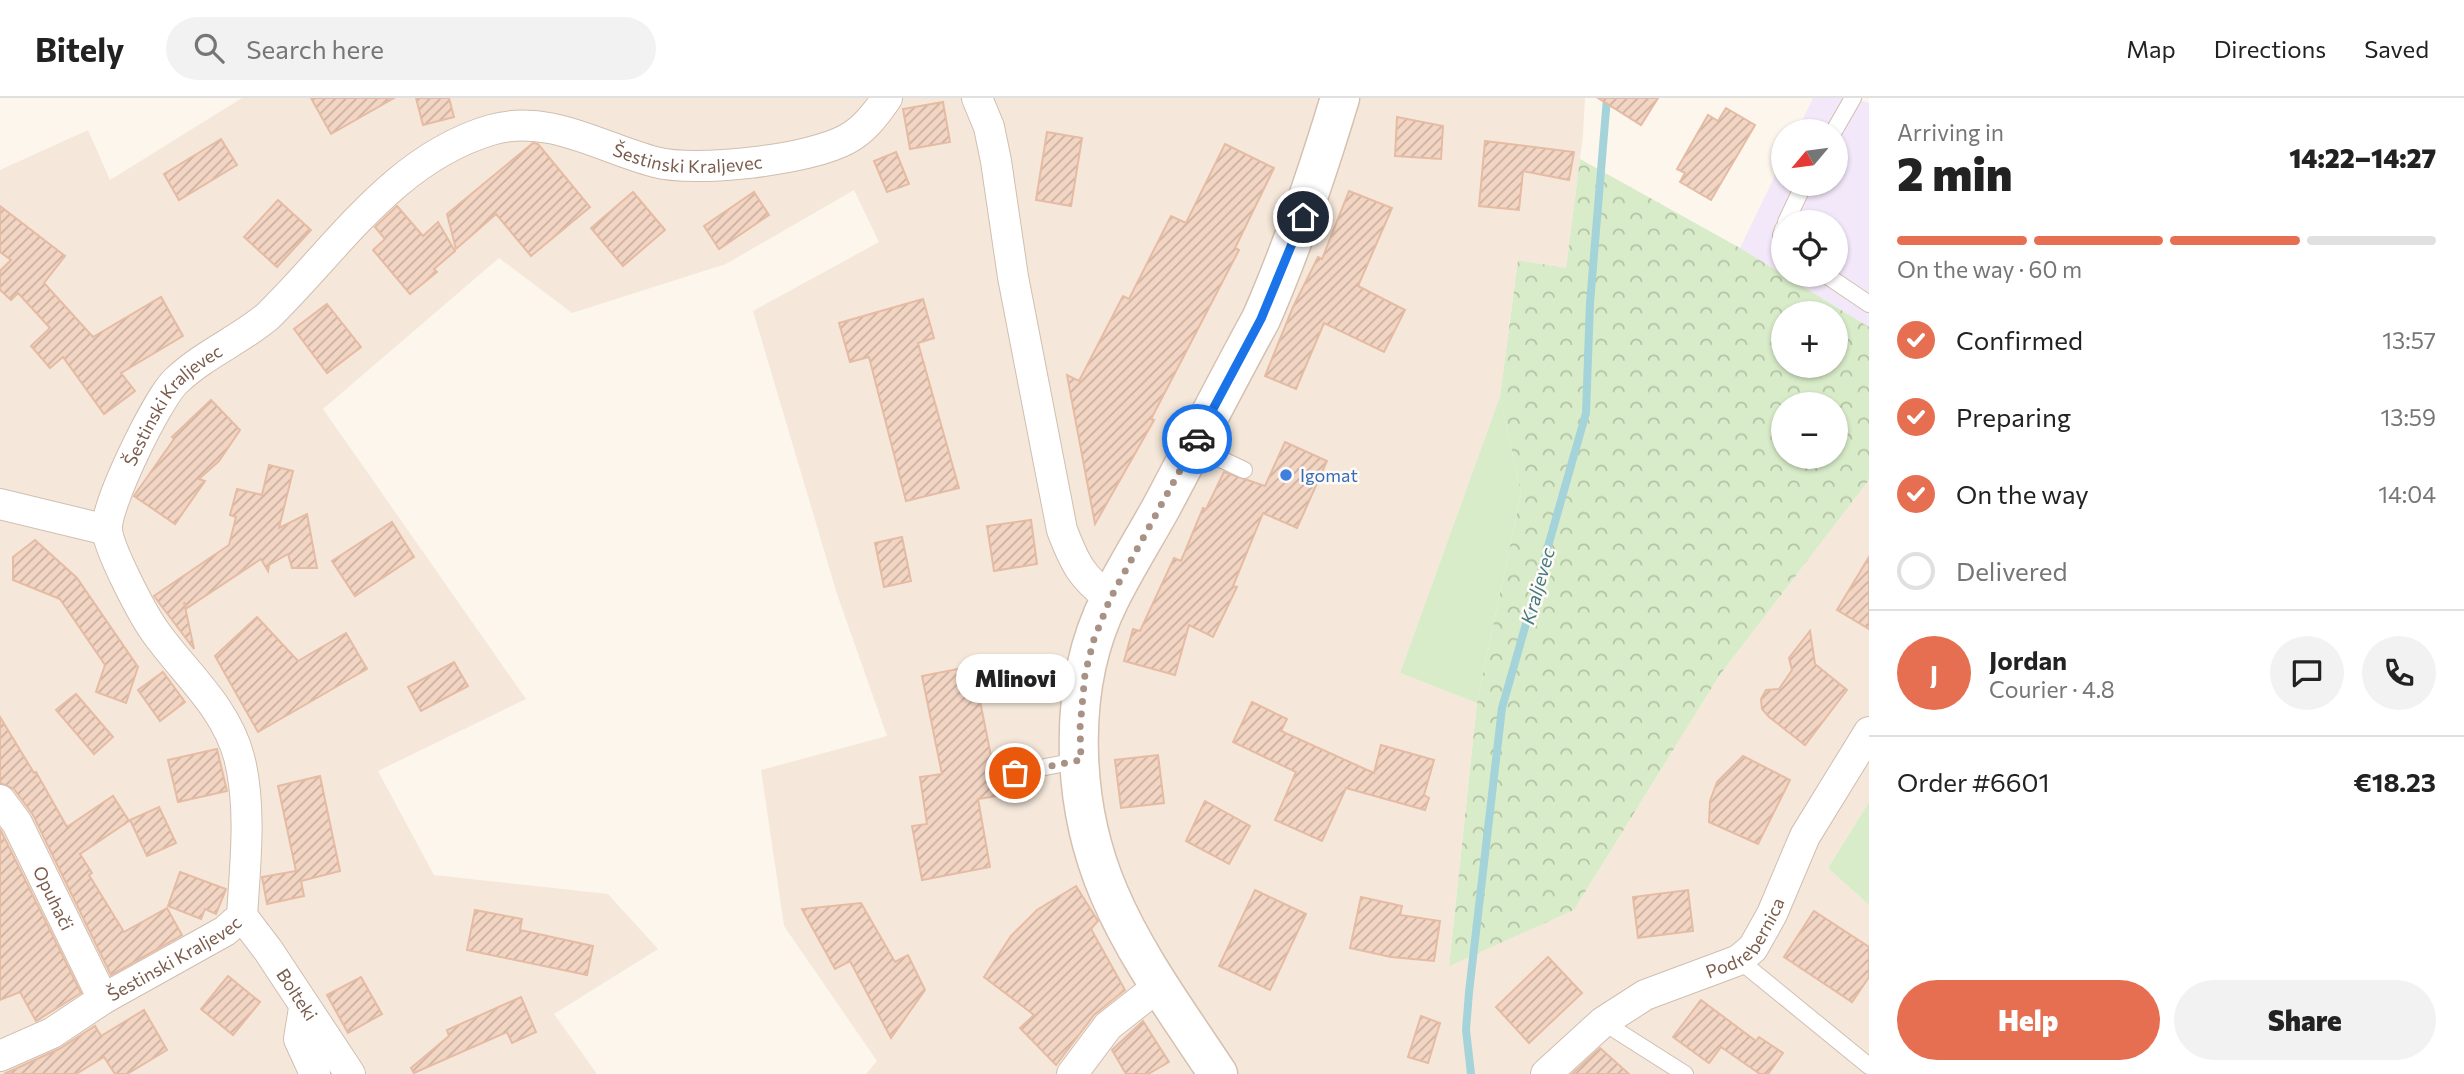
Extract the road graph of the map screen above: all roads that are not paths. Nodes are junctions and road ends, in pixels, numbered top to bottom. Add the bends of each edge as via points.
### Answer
1 (887, 98) edge
2 (977, 98) edge
3 (1340, 98) edge
4 (1853, 98) edge
5 (1841, 119) edge
6 (1844, 287) edge
7 (1869, 304) edge
8 (1193, 446) junction
9 (1244, 470) dead end
10 (0, 504) edge
11 (107, 530) junction
12 (1110, 599) junction
13 (1869, 732) edge
14 (1081, 760) junction
15 (1015, 773) dead end
16 (0, 800) edge
17 (242, 916) junction
18 (1740, 960) junction
19 (1160, 985) junction
20 (103, 999) junction
21 (304, 1008) junction
22 (1603, 1022) junction
23 (0, 1056) edge
24 (1869, 1066) edge
25 (315, 1074) edge
26 (350, 1074) edge
27 (1072, 1074) edge
28 (1218, 1074) edge
29 (1546, 1074) edge
30 (1685, 1074) edge

1 - 11 street, Šestinski Kraljevec via 864,127 846,140 773,160 658,163 574,133 516,126 493,130 432,156 388,188 267,317 173,383 119,486
2 - 12 street via 996,161 1013,277 1062,530 1076,567
3 - 8 main road via 1295,240 1261,319
4 - 5 lane
6 - 7 lane
8 - 9 lane
8 - 12 main road
10 - 11 street
11 - 17 street, Šestinski Kraljevec via 153,629 211,701 239,756 244,816
12 - 14 main road via 1085,674
13 - 18 street, Podrebernica via 1805,836 1753,948
14 - 15 lane
14 - 19 main road via 1095,854 1109,893
16 - 20 street, Opuhači via 17,823
17 - 20 street, Šestinski Kraljevec via 225,931
17 - 21 street, Bolteki
18 - 22 street, Podrebernica via 1645,995
18 - 24 lane
19 - 27 street via 1108,1026
19 - 28 main road
20 - 23 street, Šestinski Kraljevec via 52,1033
21 - 25 street via 299,1039
21 - 26 street, Bolteki
22 - 29 street, Podrebernica
22 - 30 lane

